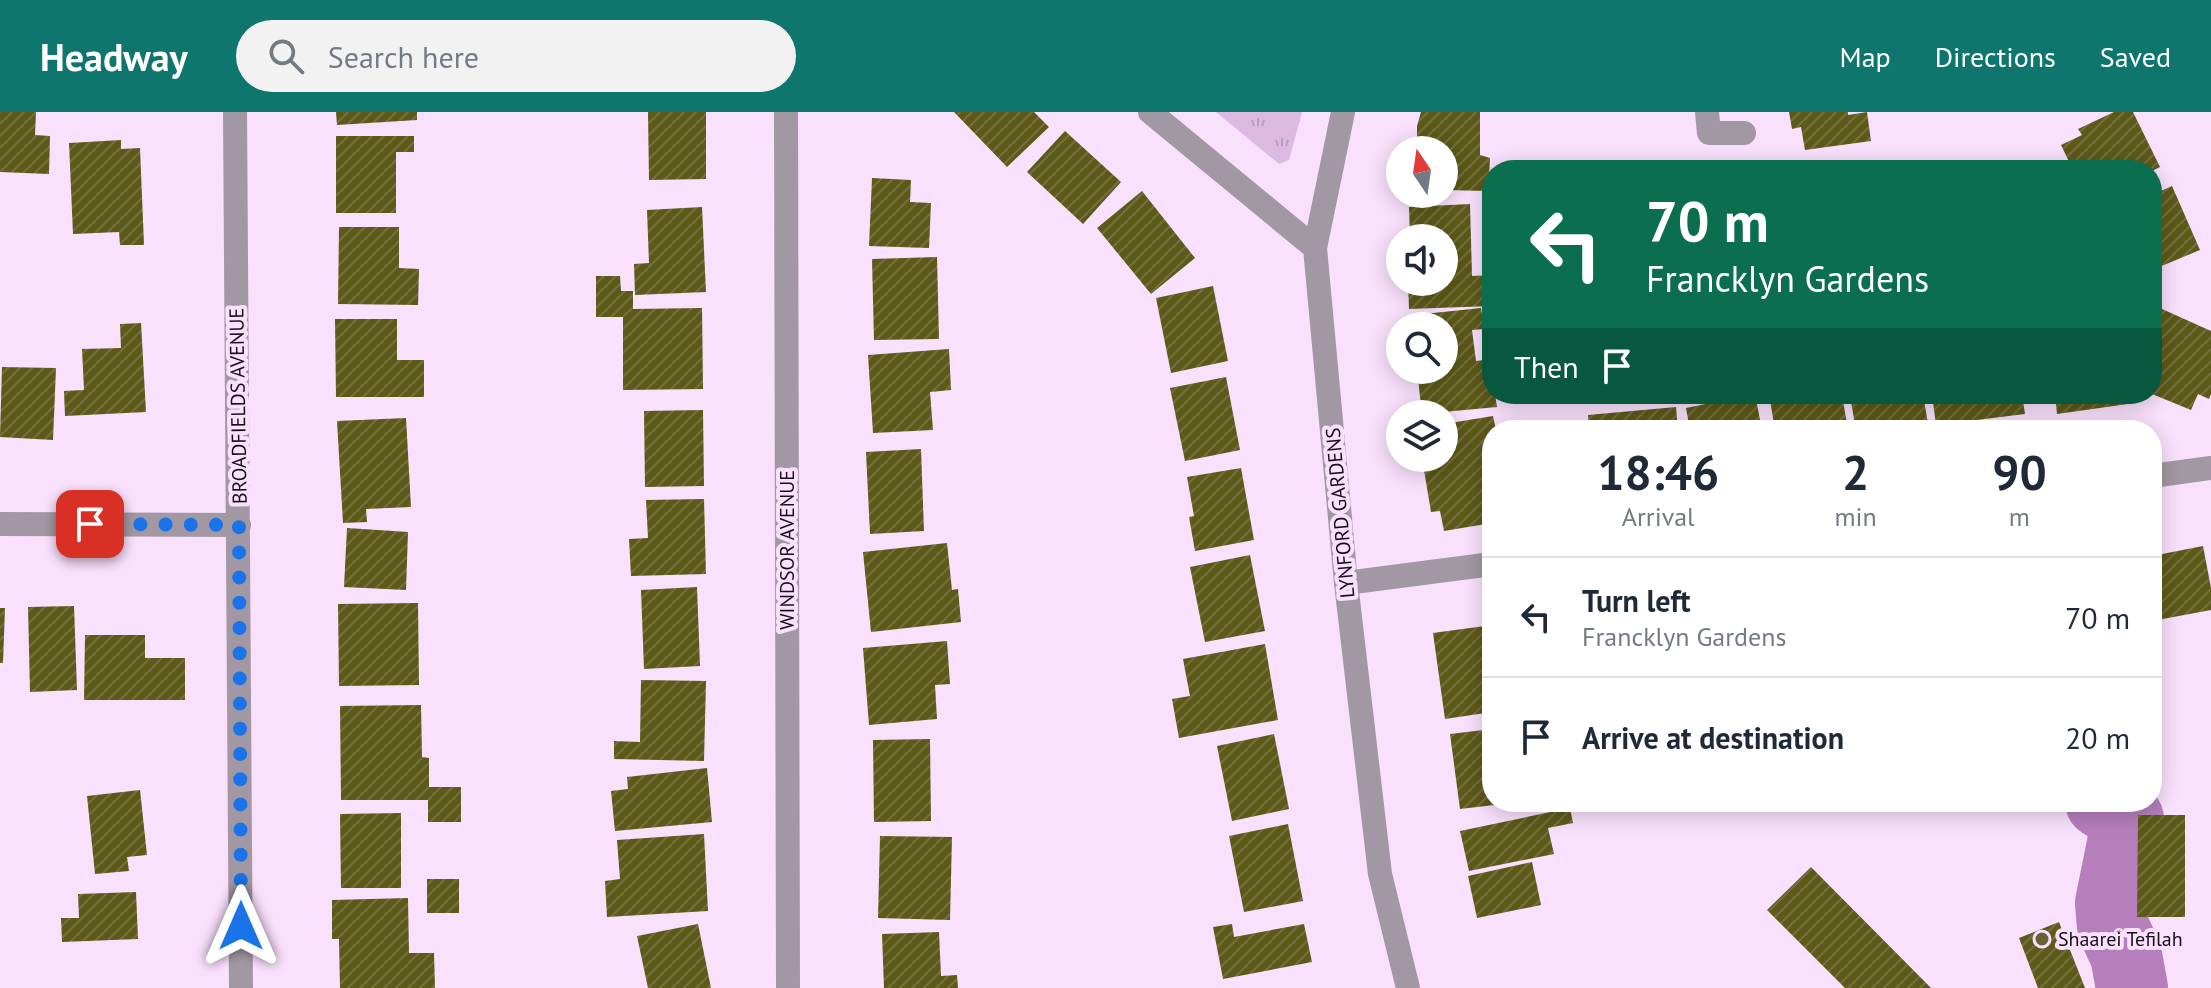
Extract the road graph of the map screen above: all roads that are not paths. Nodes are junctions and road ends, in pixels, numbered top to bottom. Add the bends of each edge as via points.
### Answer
1 (235, 112) edge
2 (786, 112) edge
3 (1150, 112) edge
4 (1343, 112) edge
5 (1707, 112) edge
6 (1744, 133) dead end
7 (1315, 248) junction
8 (2211, 468) edge
9 (2162, 475) edge
10 (0, 524) edge
11 (239, 525) junction
12 (1482, 565) edge
13 (1346, 583) junction
14 (241, 988) edge
15 (788, 988) edge
16 (1408, 988) edge

1 - 11 street, BROADFIELDS AVENUE
2 - 15 street, WINDSOR AVENUE
3 - 7 street
4 - 7 street, LYNFORD GARDENS
5 - 6 street via 1709,133
7 - 13 street, LYNFORD GARDENS
8 - 9 street
10 - 11 street
11 - 14 street, BROADFIELDS AVENUE
12 - 13 street
13 - 16 street, LYNFORD GARDENS via 1380,874

